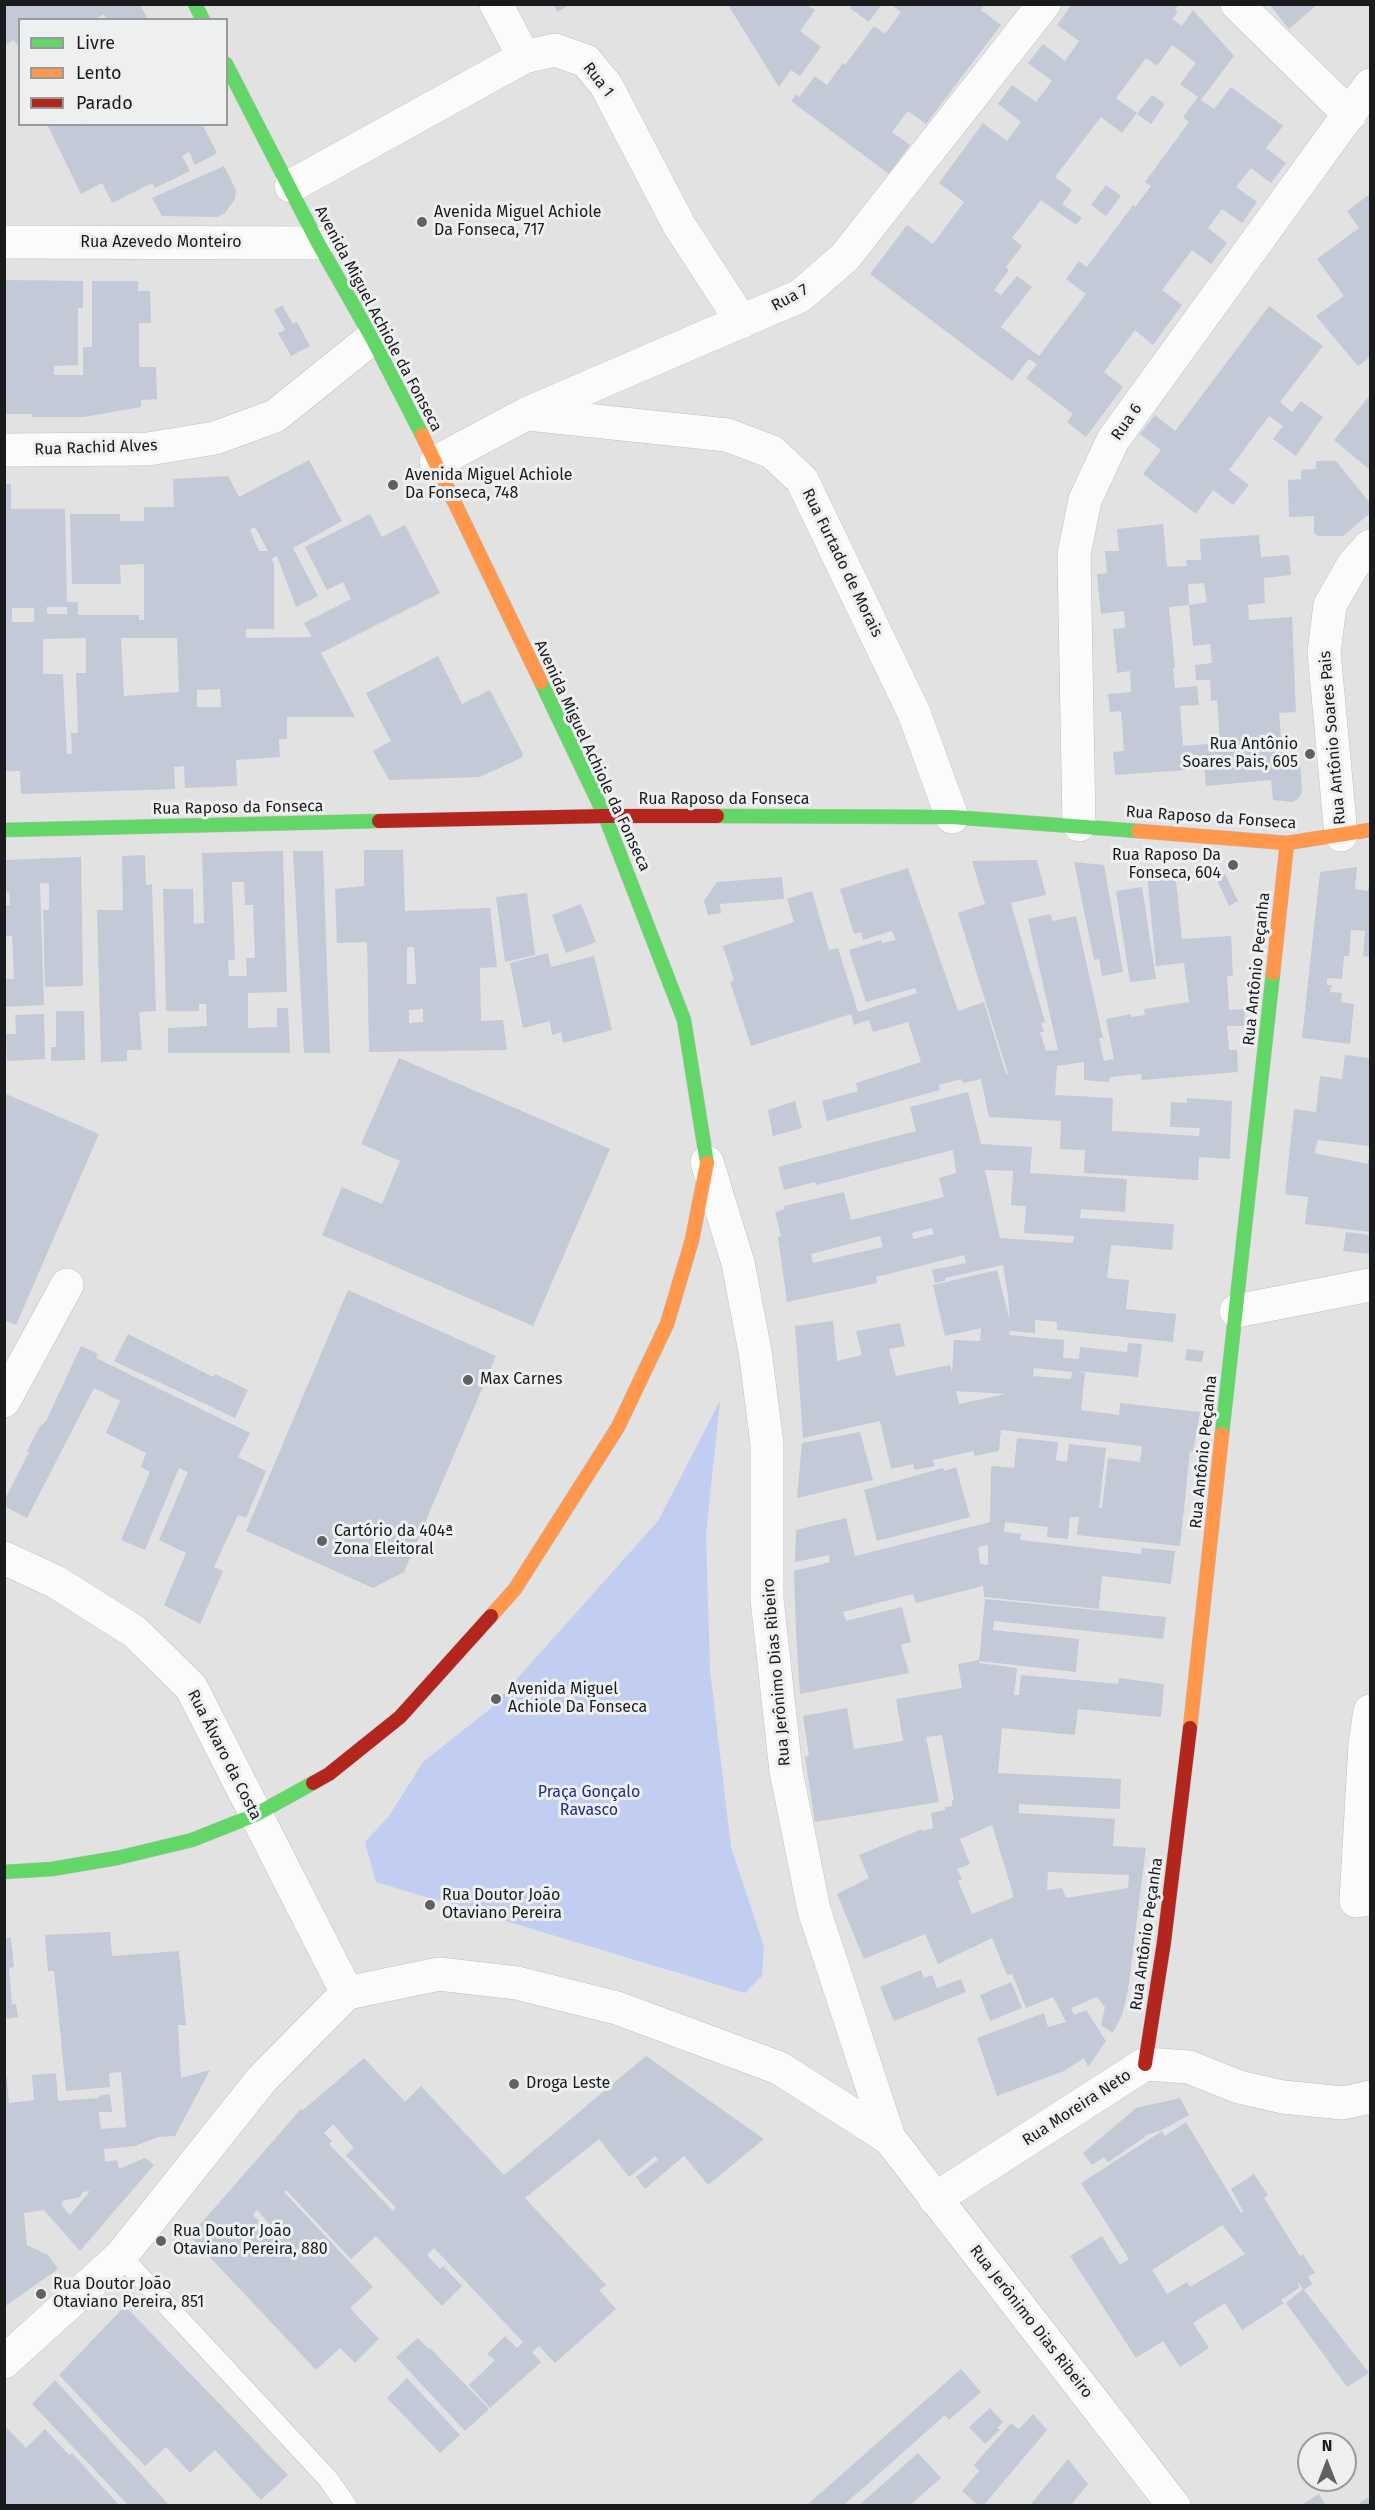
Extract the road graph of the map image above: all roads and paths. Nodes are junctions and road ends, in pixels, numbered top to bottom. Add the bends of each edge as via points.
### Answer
1 (195, 4) edge
2 (496, 4) edge
3 (1044, 4) edge
4 (1237, 4) edge
5 (202, 18) edge
6 (524, 57) junction
7 (228, 68) edge
8 (1371, 85) edge
9 (1350, 115) junction
10 (291, 186) junction
11 (4, 242) edge
12 (318, 243) junction
13 (742, 322) junction
14 (372, 338) junction
15 (526, 414) junction
16 (4, 450) edge
17 (436, 462) junction
18 (1371, 546) edge
19 (605, 816) junction
20 (952, 817) junction
21 (1079, 825) junction
22 (4, 830) edge
23 (1356, 833) edge
24 (1287, 843) junction
25 (707, 1162) junction
26 (67, 1285) dead end
27 (1371, 1285) edge
28 (1236, 1311) junction
29 (4, 1401) edge
30 (4, 1558) edge
31 (1371, 1711) edge
32 (255, 1815) junction
33 (4, 1872) edge
34 (1371, 1899) edge
35 (346, 1993) junction
36 (1145, 2064) junction
37 (1371, 2097) edge
38 (890, 2138) junction
39 (935, 2199) junction
40 (121, 2256) junction
41 (4, 2362) edge
42 (347, 2505) edge
43 (1174, 2505) edge

1 - 5 street
2 - 6 street
3 - 13 street, Rua 7 via 845,257 800,296
4 - 9 street
6 - 10 street, Rua 1
6 - 13 street, Rua 1 via 555,50 586,61 606,85 680,225
7 - 10 street, Avenida Miguel Achiole da Fonseca
8 - 9 street, Rua 6
9 - 21 street, Rua 6 via 1113,440 1085,500 1074,554
10 - 12 street, Avenida Miguel Achiole da Fonseca
11 - 12 street, Rua Azevedo Monteiro
12 - 14 street, Avenida Miguel Achiole da Fonseca
13 - 15 street, Rua 7
14 - 16 street, Rua Rachid Alves via 275,417 214,438 148,449
14 - 17 street, Avenida Miguel Achiole da Fonseca
15 - 17 street, Rua 7
15 - 20 street, Rua Furtado de Morais via 727,435 772,452 802,480 914,713
17 - 19 street, Avenida Miguel Achiole da Fonseca
18 - 23 street, Rua Antônio Soares Pais via 1353,565 1330,605 1324,652
19 - 20 street, Rua Raposo da Fonseca
19 - 22 street, Rua Raposo da Fonseca
19 - 25 street, Avenida Miguel Achiole da Fonseca via 684,1020
20 - 21 street, Rua Raposo da Fonseca
21 - 24 street, Rua Raposo da Fonseca
23 - 24 street, Rua Raposo da Fonseca
24 - 28 street, Rua Antônio Peçanha
25 - 32 street, Avenida Miguel Achiole da Fonseca via 692,1240 667,1324 618,1427 515,1589 400,1717 329,1774
25 - 38 street, Rua Jerônimo Dias Ribeiro via 738,1263 755,1351 767,1444 767,1599 786,1771 814,1910
26 - 29 street
27 - 28 street
28 - 36 street, Rua Antônio Peçanha via 1182,1795
30 - 32 street, Rua Álvaro da Costa via 56,1582 135,1632 191,1687
31 - 34 street via 1365,1744 1356,1901
32 - 33 street, Avenida Miguel Achiole da Fonseca via 192,1840 117,1858
32 - 35 street, Rua Álvaro da Costa
35 - 38 street, Rua Jerônimo Dias Ribeiro via 439,1974 517,1983 617,2008 779,2068
35 - 40 street via 262,2079
36 - 37 street, Rua Moreira Neto via 1189,2067 1239,2087 1282,2097 1343,2103
36 - 39 street, Rua Moreira Neto
38 - 39 street, Rua Jerônimo Dias Ribeiro
39 - 43 street, Rua Jerônimo Dias Ribeiro
40 - 41 street
40 - 42 lane

